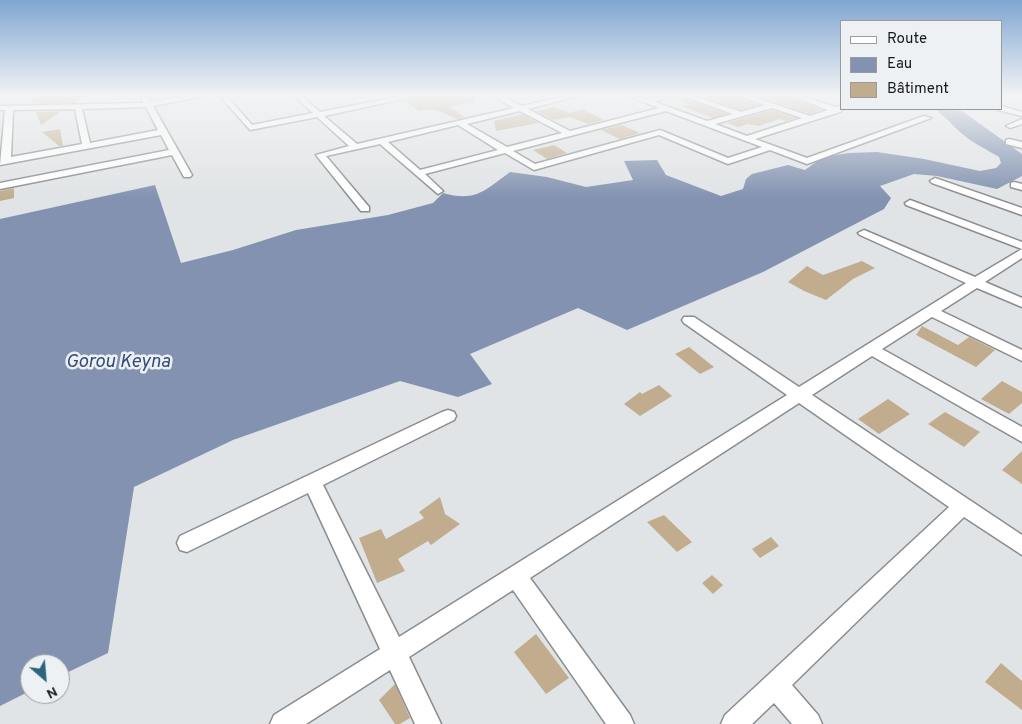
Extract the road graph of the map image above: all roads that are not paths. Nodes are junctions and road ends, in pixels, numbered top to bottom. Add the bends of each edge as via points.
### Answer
1 (4, 130) edge
2 (83, 130) edge
3 (336, 130) edge
4 (431, 130) edge
5 (472, 130) edge
6 (562, 130) edge
7 (586, 130) edge
8 (721, 130) edge
9 (774, 130) edge
10 (895, 130) edge
11 (163, 132) joint
12 (570, 134) junction
13 (746, 139) junction
14 (382, 141) junction
15 (1009, 142) dead end
16 (1022, 145) edge
17 (87, 146) junction
18 (356, 147) junction
19 (768, 148) junction
20 (506, 150) junction
21 (174, 152) junction
22 (3, 162) edge
23 (418, 173) junction
24 (187, 174) dead end
25 (935, 182) dead end
26 (0, 186) edge
27 (438, 191) dead end
28 (910, 203) dead end
29 (365, 209) dead end
30 (1022, 212) edge
31 (864, 233) dead end
32 (1022, 246) edge
33 (1022, 253) edge
34 (975, 282) junction
35 (1022, 303) edge
36 (930, 311) junction
37 (689, 320) dead end
38 (871, 349) junction
39 (1022, 356) edge
40 (799, 395) junction
41 (448, 416) dead end
42 (1022, 434) edge
43 (312, 481) junction
44 (963, 506) junction
45 (187, 543) dead end
46 (1022, 546) edge
47 (515, 575) junction
48 (393, 653) junction
49 (775, 686) junction
50 (283, 724) edge
51 (428, 724) edge
52 (622, 724) edge
53 (734, 724) edge
54 (809, 724) edge

1 - 22 street
2 - 17 street
3 - 18 street
4 - 14 street
5 - 20 street
6 - 12 street
7 - 12 street
8 - 13 street
9 - 13 street
10 - 19 street via 814,160 800,160
11 - 17 street
11 - 21 street
12 - 20 street
13 - 19 street
14 - 18 street
14 - 23 street
15 - 16 street
17 - 22 street
18 - 29 street via 320,155
19 - 20 street via 728,161 660,132 537,167
20 - 23 street
21 - 24 street
21 - 26 street
23 - 27 street
25 - 30 street
28 - 32 street
31 - 34 street
33 - 34 street
34 - 35 street
34 - 36 street
36 - 38 street
36 - 39 street
37 - 40 street
38 - 40 street
38 - 42 street
40 - 44 street
40 - 47 street
41 - 43 street
43 - 45 street
43 - 48 street
44 - 46 street
44 - 49 street
47 - 48 street
47 - 52 street
48 - 50 street
48 - 51 street
49 - 53 street
49 - 54 street

